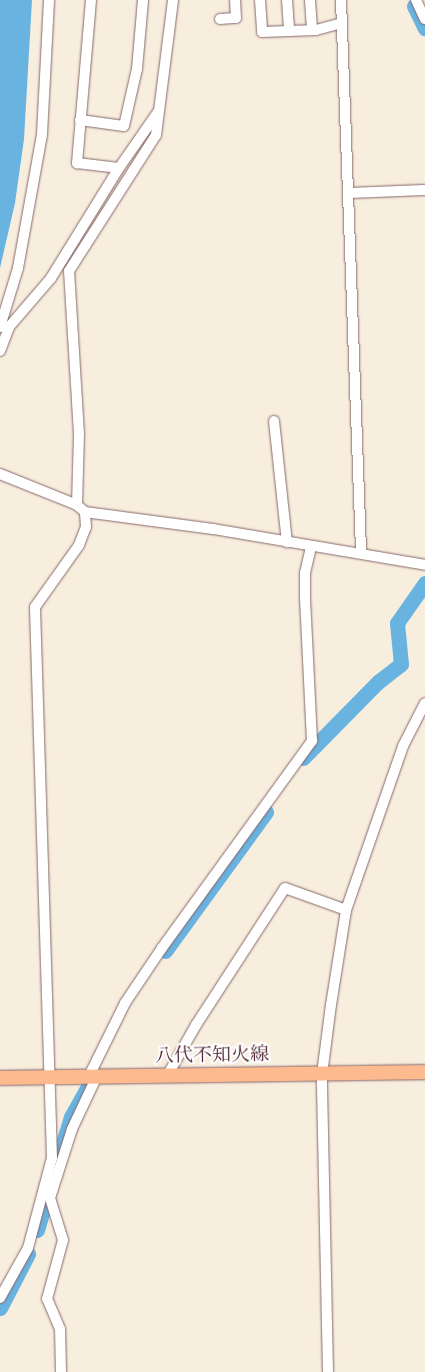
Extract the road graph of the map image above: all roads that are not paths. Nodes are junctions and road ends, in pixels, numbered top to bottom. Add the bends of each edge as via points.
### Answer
1 (49, 0) edge
2 (91, 0) edge
3 (143, 0) edge
4 (173, 0) edge
5 (235, 0) edge
6 (260, 0) edge
7 (286, 0) edge
8 (310, 0) edge
9 (341, 0) edge
10 (416, 0) edge
11 (220, 19) dead end
12 (425, 19) edge
13 (342, 23) junction
14 (312, 30) junction
15 (289, 31) junction
16 (160, 109) junction
17 (80, 120) junction
18 (119, 168) junction
19 (425, 190) edge
20 (348, 193) junction
21 (0, 327) edge
22 (0, 351) edge
23 (274, 421) dead end
24 (0, 474) edge
25 (76, 505) junction
26 (85, 512) junction
27 (287, 542) junction
28 (311, 547) junction
29 (362, 552) junction
30 (425, 566) edge
31 (425, 703) edge
32 (346, 910) junction
33 (425, 1072) edge
34 (322, 1074) junction
35 (167, 1076) junction
36 (0, 1078) edge
37 (50, 1078) junction
38 (92, 1078) junction
39 (0, 1298) edge
40 (61, 1372) edge
41 (328, 1372) edge

1 - 21 street via 42,134 18,268
2 - 17 street
3 - 17 street via 137,69 124,126
4 - 16 street
5 - 11 street via 236,18
6 - 15 street via 262,32
7 - 15 street
8 - 14 street
9 - 13 street
10 - 12 street
13 - 14 street
13 - 20 street
14 - 15 street
16 - 18 street
16 - 25 street via 156,134 69,271 79,434
17 - 18 street via 77,163
18 - 22 street via 51,278 9,327
19 - 20 street
20 - 29 street
23 - 27 street
24 - 25 street
25 - 26 street
26 - 27 street
26 - 37 street via 86,527 79,545 35,607
27 - 28 street
28 - 29 street
28 - 38 street via 305,573 305,598 312,741 125,1003
29 - 30 street
31 - 32 street via 403,746
32 - 34 street
32 - 35 street via 285,888 196,1025
33 - 34 main road, 八代不知火線
34 - 35 main road, 八代不知火線
34 - 41 street
35 - 38 main road, 八代不知火線
36 - 37 main road, 八代不知火線
37 - 38 main road, 八代不知火線
37 - 39 street via 52,1158 28,1248
38 - 40 street via 50,1198 63,1240 47,1299 60,1329

